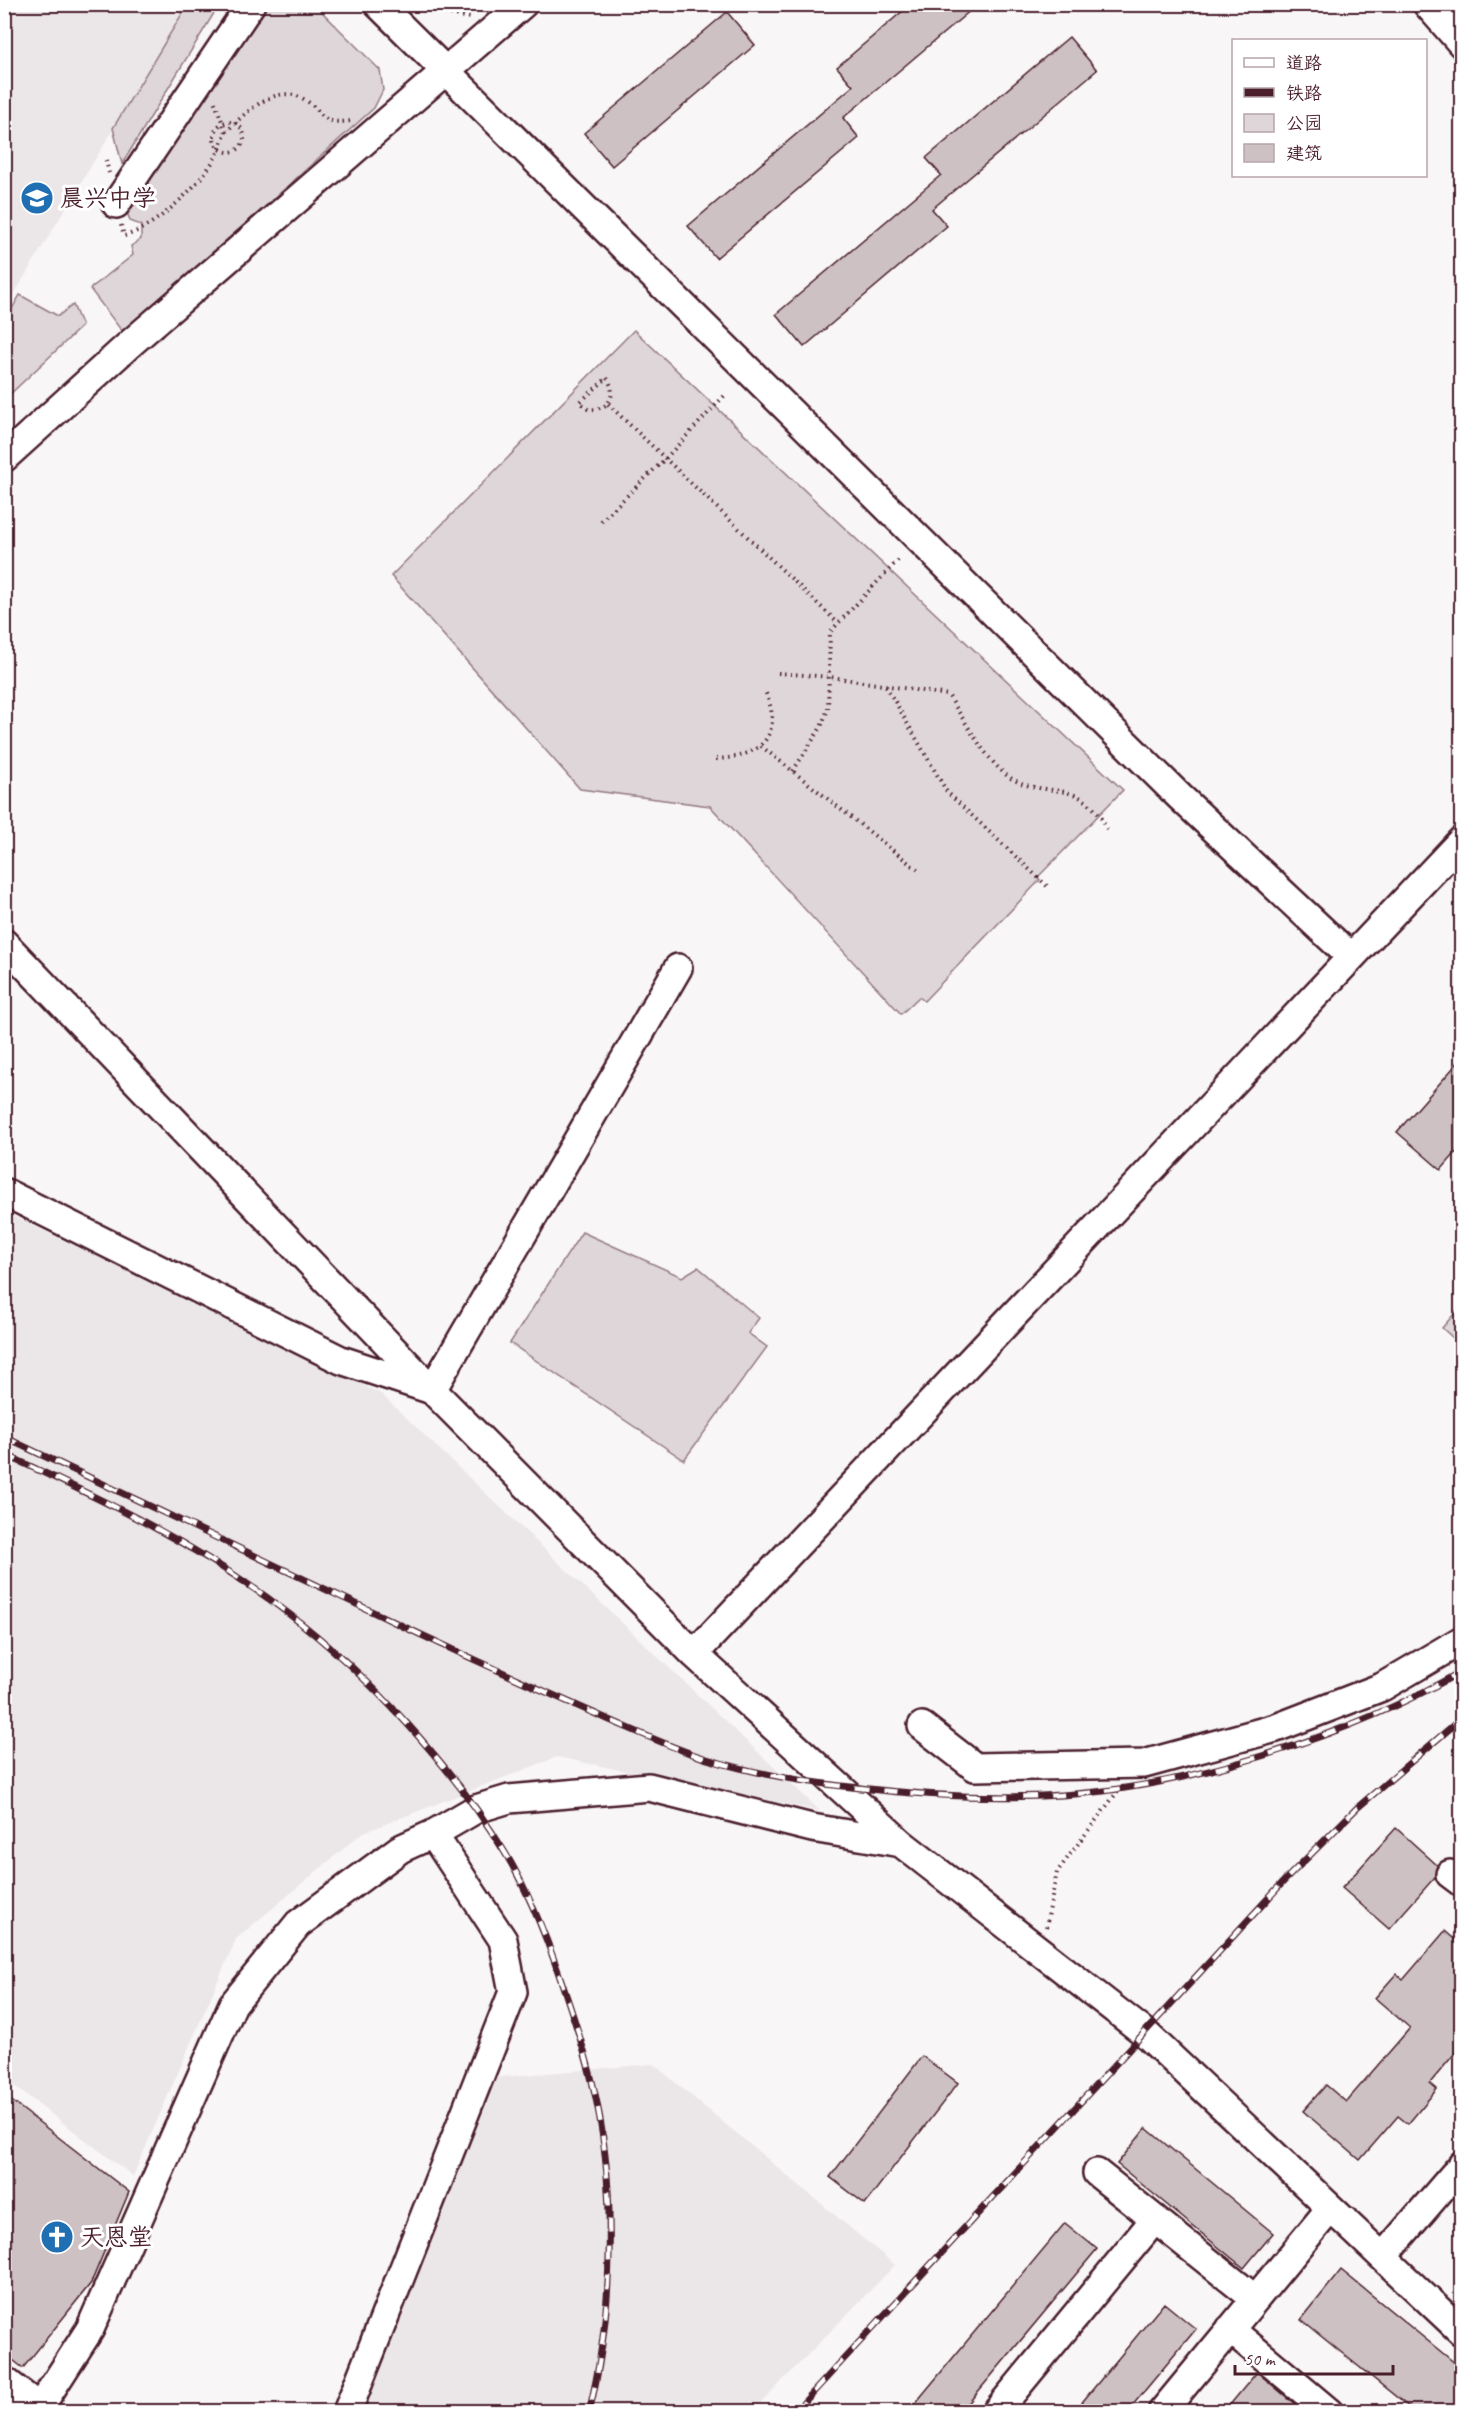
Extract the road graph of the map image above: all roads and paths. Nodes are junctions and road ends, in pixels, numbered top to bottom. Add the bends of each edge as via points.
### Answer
1 (251, 4) edge
2 (378, 4) edge
3 (417, 4) edge
4 (523, 4) edge
5 (1427, 4) edge
6 (477, 20) dead end
7 (1461, 44) edge
8 (445, 71) junction
9 (204, 74) junction
10 (235, 122) junction
11 (222, 123) junction
12 (386, 123) junction
13 (226, 132) junction
14 (219, 148) junction
15 (106, 160) dead end
16 (116, 204) junction
17 (726, 394) dead end
18 (608, 404) junction
19 (4, 458) edge
20 (665, 459) junction
21 (601, 521) dead end
22 (900, 558) dead end
23 (838, 623) junction
24 (778, 673) dead end
25 (831, 677) junction
26 (885, 686) junction
27 (765, 691) dead end
28 (761, 746) junction
29 (716, 759) dead end
30 (793, 771) junction
31 (1107, 829) dead end
32 (1461, 840) edge
33 (919, 871) dead end
34 (1047, 886) dead end
35 (4, 943) edge
36 (1351, 957) junction
37 (678, 968) dead end
38 (4, 1192) edge
39 (368, 1322) junction
40 (341, 1360) junction
41 (432, 1390) junction
42 (1461, 1640) edge
43 (694, 1654) junction
44 (922, 1726) dead end
45 (1110, 1765) junction
46 (433, 1834) junction
47 (901, 1843) junction
48 (1045, 1930) dead end
49 (1461, 2165) edge
50 (1097, 2173) dead end
51 (1329, 2210) junction
52 (1155, 2219) junction
53 (1387, 2252) junction
54 (1255, 2299) junction
55 (1461, 2306) edge
56 (1230, 2329) junction
57 (1461, 2332) edge
58 (4, 2384) edge
59 (39, 2411) edge
60 (347, 2412) edge
61 (996, 2412) edge
62 (1161, 2412) edge
63 (1329, 2412) edge

1 - 9 street
2 - 8 street
3 - 6 path via 420,8
4 - 8 street
5 - 7 street
8 - 12 street
8 - 36 street via 1171,789
9 - 11 path
9 - 16 street
10 - 11 path
10 - 12 path via 270,98 289,92 306,100 320,117 339,124
10 - 13 path
10 - 14 path via 243,129 243,144 231,152
11 - 13 path
11 - 14 path via 214,133
12 - 19 street
13 - 14 path
14 - 16 path via 187,192 140,232 124,236
15 - 16 path
17 - 20 path
18 - 18 path via 596,410 580,402 607,378 613,393
18 - 20 path
20 - 21 path
20 - 23 path
22 - 23 path
23 - 25 path via 830,632
24 - 25 path
25 - 26 path
25 - 30 path via 828,710
26 - 31 path via 948,695 991,758 1009,777 1069,791 1085,801
26 - 34 path via 947,792
27 - 28 path via 773,718 770,734
28 - 29 path via 745,755
28 - 30 path
30 - 33 path
32 - 36 street
35 - 39 street
36 - 43 street
37 - 41 street
38 - 40 street
39 - 40 street
39 - 41 street
40 - 41 street
41 - 43 street
42 - 45 street via 1382,1687 1276,1728 1144,1764
43 - 47 street
44 - 45 street via 975,1767
45 - 48 path via 1122,1788 1057,1872
46 - 47 street via 476,1809 509,1800 649,1787 812,1827
46 - 59 street via 400,1849 298,1924 233,2004 90,2329
46 - 60 street via 503,1940 513,1992
47 - 51 street via 1145,2033
49 - 53 street
50 - 52 street
51 - 53 street
51 - 54 street
51 - 57 street
52 - 54 street
52 - 61 street
53 - 55 street
54 - 56 street
56 - 62 street
56 - 63 street
58 - 59 highway

